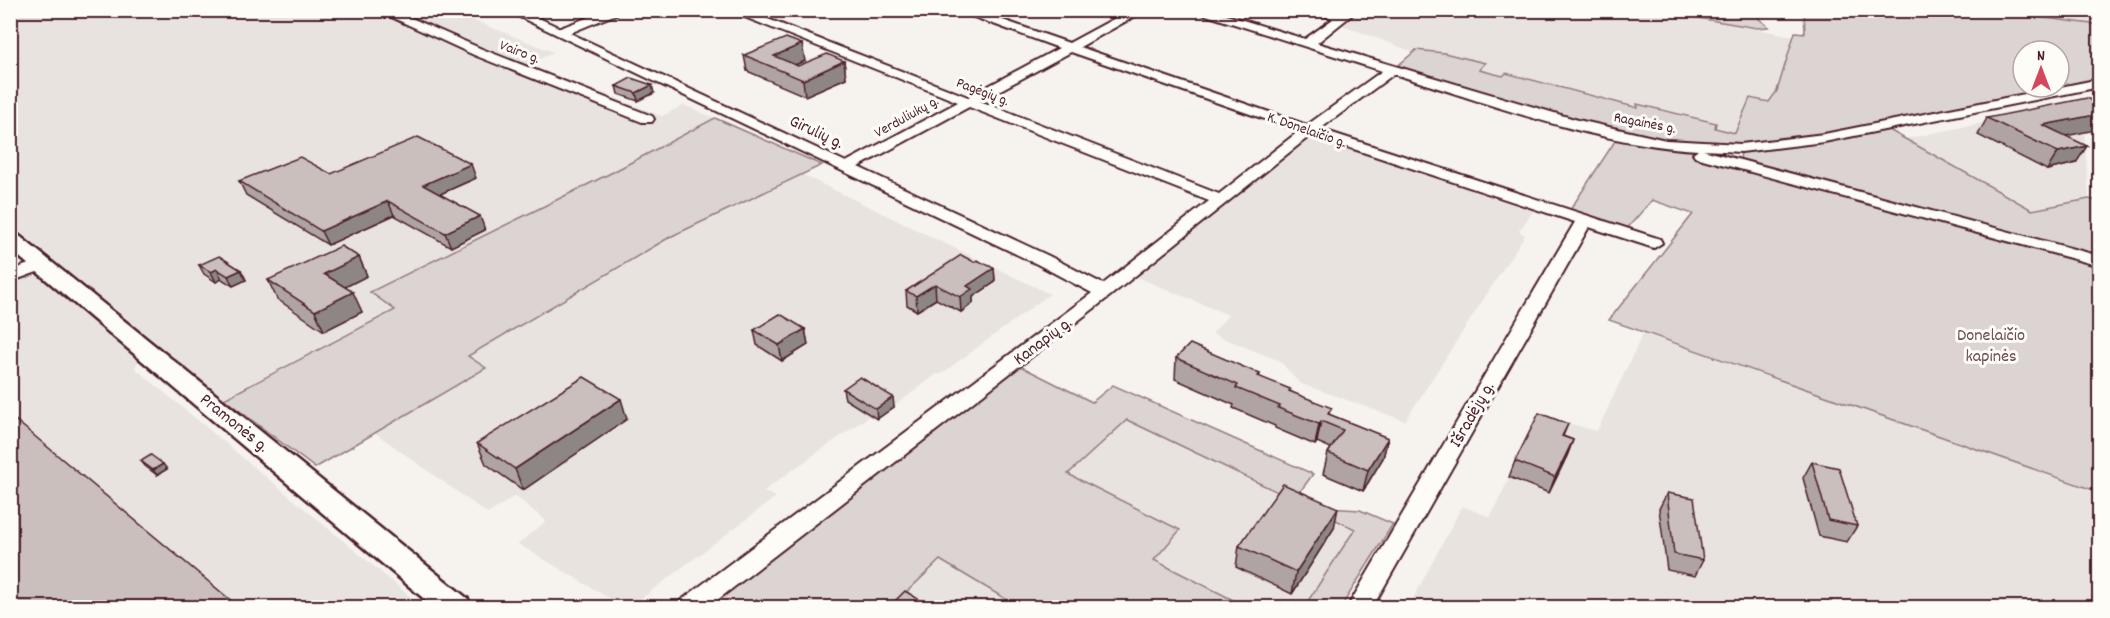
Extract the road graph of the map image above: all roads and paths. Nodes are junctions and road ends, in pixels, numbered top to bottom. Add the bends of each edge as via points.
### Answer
1 (382, 10) edge
2 (511, 10) edge
3 (620, 10) edge
4 (733, 10) edge
5 (961, 10) edge
6 (1140, 10) edge
7 (1196, 10) edge
8 (1318, 10) edge
9 (1347, 14) edge
10 (559, 33) junction
11 (1307, 44) junction
12 (1070, 47) junction
13 (1392, 70) junction
14 (2100, 83) edge
15 (966, 102) junction
16 (647, 118) dead end
17 (1309, 130) junction
18 (1666, 144) junction
19 (847, 167) junction
20 (1221, 200) junction
21 (1584, 221) junction
22 (10, 238) edge
23 (1654, 243) dead end
24 (2100, 261) edge
25 (42, 264) junction
26 (10, 277) edge
27 (1104, 292) junction
28 (457, 608) edge
29 (689, 608) edge
30 (1359, 608) edge

1 - 16 street, Vairo g.
2 - 10 street, Girulių g.
3 - 10 street
4 - 15 street, Pagėgių g.
5 - 12 street, K. Donelaičio g.
6 - 12 street, Verduliukų g.
7 - 11 street, Ragainės g.
8 - 9 street
9 - 11 street
10 - 19 street, Girulių g.
11 - 13 street, Ragainės g.
12 - 15 street, Verduliukų g.
12 - 17 street, K. Donelaičio g.
13 - 17 street, Kanapių g.
13 - 18 street, Ragainės g. via 1575,124
14 - 18 street, Ragainės g. via 1824,138 1741,148
15 - 19 street, Verduliukų g.
15 - 20 street, Pagėgių g.
17 - 20 street, Kanapių g.
17 - 21 street, K. Donelaičio g.
18 - 24 street
19 - 27 street, Girulių g.
20 - 27 street, Kanapių g.
21 - 23 street, K. Donelaičio g.
21 - 30 street, Išradėjų g.
22 - 25 main road, Pramonės g.
25 - 26 street
25 - 28 main road, Pramonės g.
27 - 29 street, Kanapių g.

